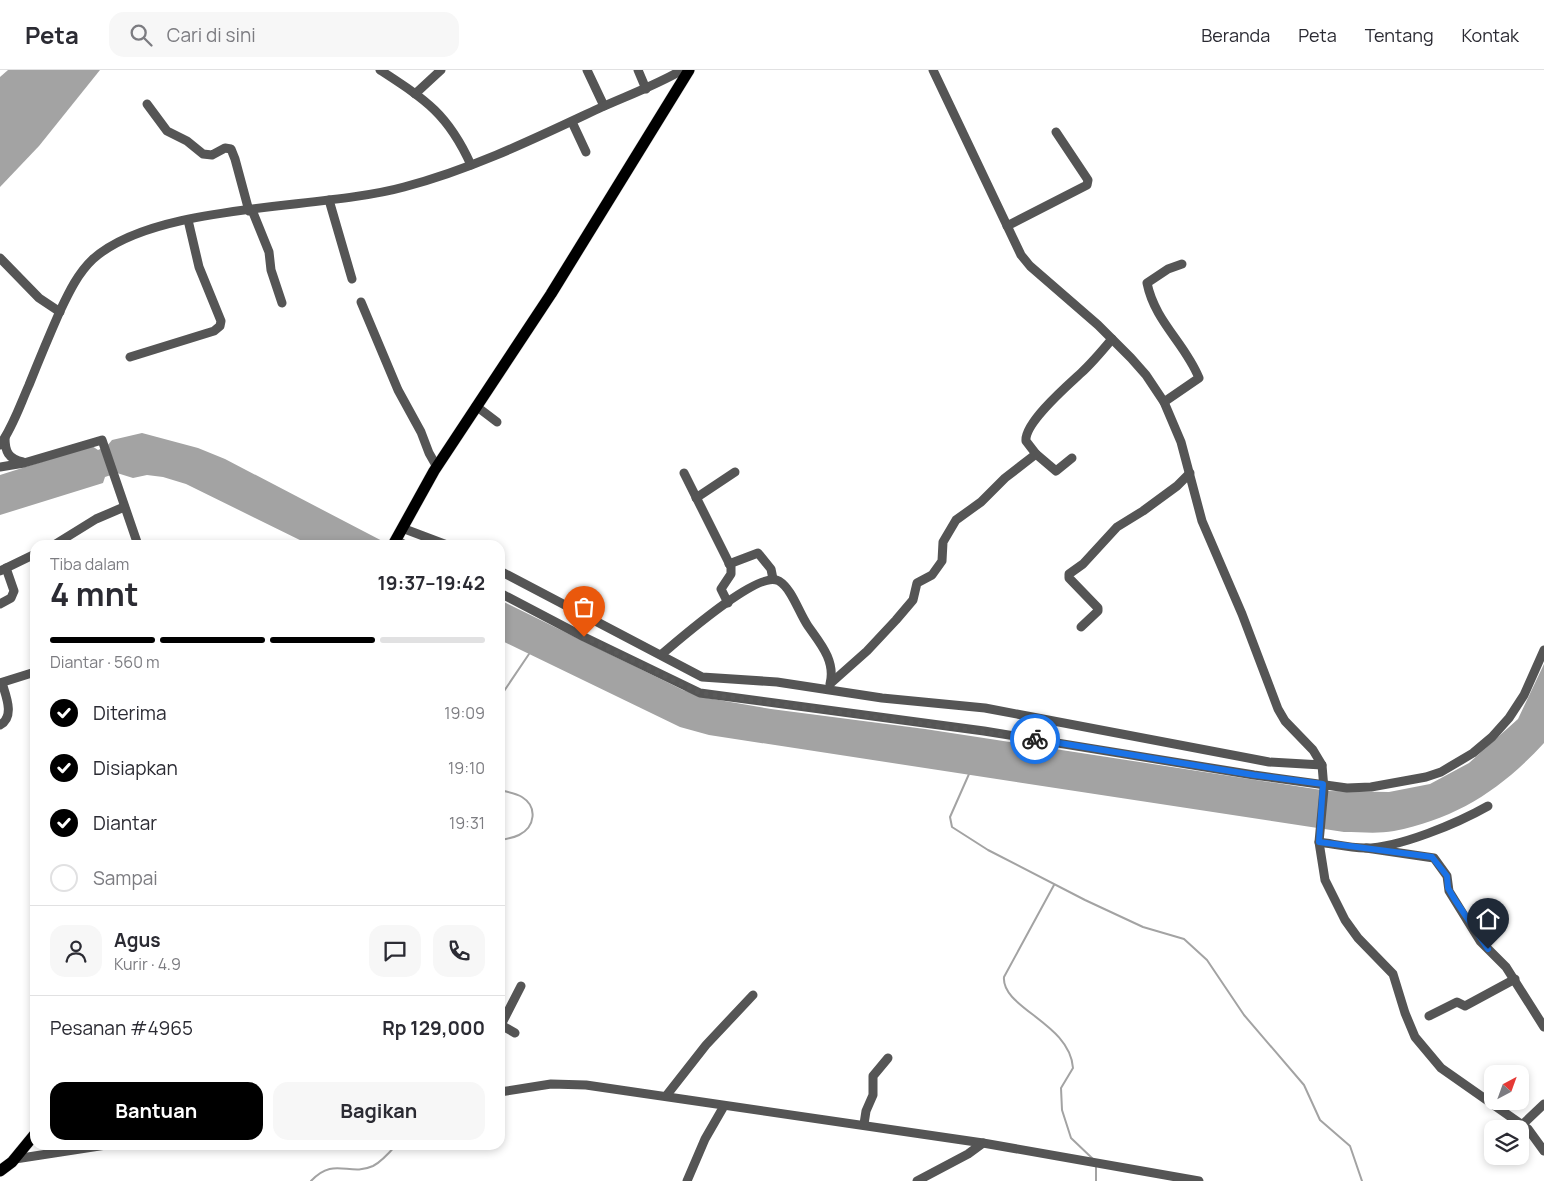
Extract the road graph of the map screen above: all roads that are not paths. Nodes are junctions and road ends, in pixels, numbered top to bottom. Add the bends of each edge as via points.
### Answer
1 (380, 70) edge
2 (441, 70) edge
3 (587, 70) edge
4 (638, 70) edge
5 (682, 70) edge
6 (689, 70) edge
7 (933, 70) edge
8 (646, 89) junction
9 (415, 94) junction
10 (147, 104) dead end
11 (604, 106) junction
12 (572, 122) junction
13 (1056, 132) dead end
14 (586, 152) dead end
15 (471, 165) junction
16 (329, 200) junction
17 (250, 210) junction
18 (188, 220) junction
19 (1007, 226) junction
20 (0, 258) edge
21 (1182, 264) dead end
22 (352, 279) dead end
23 (361, 302) dead end
24 (282, 303) dead end
25 (60, 312) junction
26 (1112, 339) junction
27 (130, 357) dead end
28 (1164, 402) junction
29 (476, 406) junction
30 (497, 422) dead end
31 (3, 441) edge
32 (1036, 454) junction
33 (1072, 458) dead end
34 (24, 463) junction
35 (437, 466) junction
36 (0, 467) edge
37 (735, 472) dead end
38 (684, 473) dead end
39 (1190, 473) junction
40 (696, 498) junction
41 (124, 506) junction
42 (402, 528) junction
43 (62, 540) edge
44 (136, 540) edge
45 (398, 540) edge
46 (434, 540) edge
47 (30, 556) edge
48 (730, 564) junction
49 (3, 569) edge
50 (505, 574) edge
51 (773, 579) junction
52 (505, 596) edge
53 (728, 602) junction
54 (0, 604) edge
55 (1081, 627) dead end
56 (1544, 650) edge
57 (662, 654) junction
58 (30, 674) edge
59 (1, 683) edge
60 (829, 686) junction
61 (0, 725) edge
62 (1322, 765) junction
63 (1324, 786) junction
64 (1488, 806) dead end
65 (1319, 842) junction
66 (1366, 848) junction
67 (1515, 979) junction
68 (521, 986) dead end
69 (753, 995) dead end
70 (1429, 1016) dead end
71 (505, 1018) edge
72 (1544, 1027) edge
73 (505, 1028) edge
74 (515, 1033) dead end
75 (888, 1058) dead end
76 (505, 1091) edge
77 (666, 1096) junction
78 (1544, 1104) edge
79 (724, 1106) junction
80 (1515, 1120) edge
81 (1527, 1120) edge
82 (864, 1124) junction
83 (1529, 1131) edge
84 (30, 1140) edge
85 (982, 1143) junction
86 (74, 1150) edge
87 (1544, 1151) edge
88 (15, 1159) junction
89 (0, 1171) edge
90 (687, 1181) edge
91 (917, 1181) edge
92 (1199, 1181) edge

1 - 9 street
2 - 9 street
3 - 11 street
4 - 8 street
5 - 8 street
6 - 29 main road via 542,309
7 - 19 street
8 - 11 street
9 - 15 street via 448,123
10 - 17 street via 167,131 203,154 212,155 225,148 231,150
11 - 12 street
12 - 14 street
12 - 15 street
13 - 19 street via 1088,180 1087,185
15 - 16 street via 403,188
16 - 17 street
16 - 22 street
17 - 18 street
17 - 24 street via 269,252 271,270
18 - 25 street via 137,234 104,250 81,272
18 - 27 street via 199,267 221,321 220,326 214,331
19 - 26 street via 1030,266
20 - 25 street via 39,298
21 - 28 street via 1168,269 1147,284 1157,313 1199,378
23 - 35 street via 398,390
25 - 31 street
26 - 28 street via 1142,370
26 - 32 street via 1047,404 1028,431 1026,441
28 - 39 street
29 - 30 street
29 - 35 main road
31 - 34 street via 8,455
32 - 33 street via 1056,471
32 - 60 street via 956,520 943,542 942,561 932,575 917,583 913,600 874,645
34 - 36 street
34 - 41 street via 102,440
35 - 42 main road
37 - 40 street
38 - 40 street
39 - 55 street via 1177,486 1117,527 1083,564 1069,574 1098,608
39 - 62 street via 1202,521 1278,710
40 - 48 street
41 - 43 street
41 - 44 street
42 - 45 main road
42 - 46 street
47 - 49 street
48 - 51 street via 758,553 771,569
48 - 53 street via 731,574 721,590
49 - 54 street via 14,591 11,598
50 - 57 street
51 - 53 street
51 - 60 street via 787,590 825,650 831,670
52 - 63 street via 700,693 984,731
53 - 57 street
56 - 63 street via 1524,695 1509,718 1492,737 1459,762 1426,777 1391,784 1347,788
57 - 60 street via 702,677
58 - 59 street
59 - 61 street via 8,713 6,721
60 - 62 street via 882,698 985,708 1269,762
62 - 63 street
63 - 65 street
64 - 66 street via 1422,835
65 - 66 street
65 - 80 street via 1322,871 1337,905 1358,938 1393,974 1409,1025 1419,1042 1452,1077
66 - 67 street via 1434,858 1447,876 1449,891 1480,940
67 - 70 street via 1465,1006 1456,1002
67 - 72 street
68 - 71 street
69 - 77 street via 706,1045
73 - 74 street
75 - 82 street via 874,1076 874,1092
76 - 77 street via 563,1084
77 - 79 street
78 - 81 street
79 - 82 street
79 - 90 street
82 - 85 street
83 - 87 street
84 - 88 main road
85 - 91 street
85 - 92 street
86 - 88 street
88 - 89 main road

